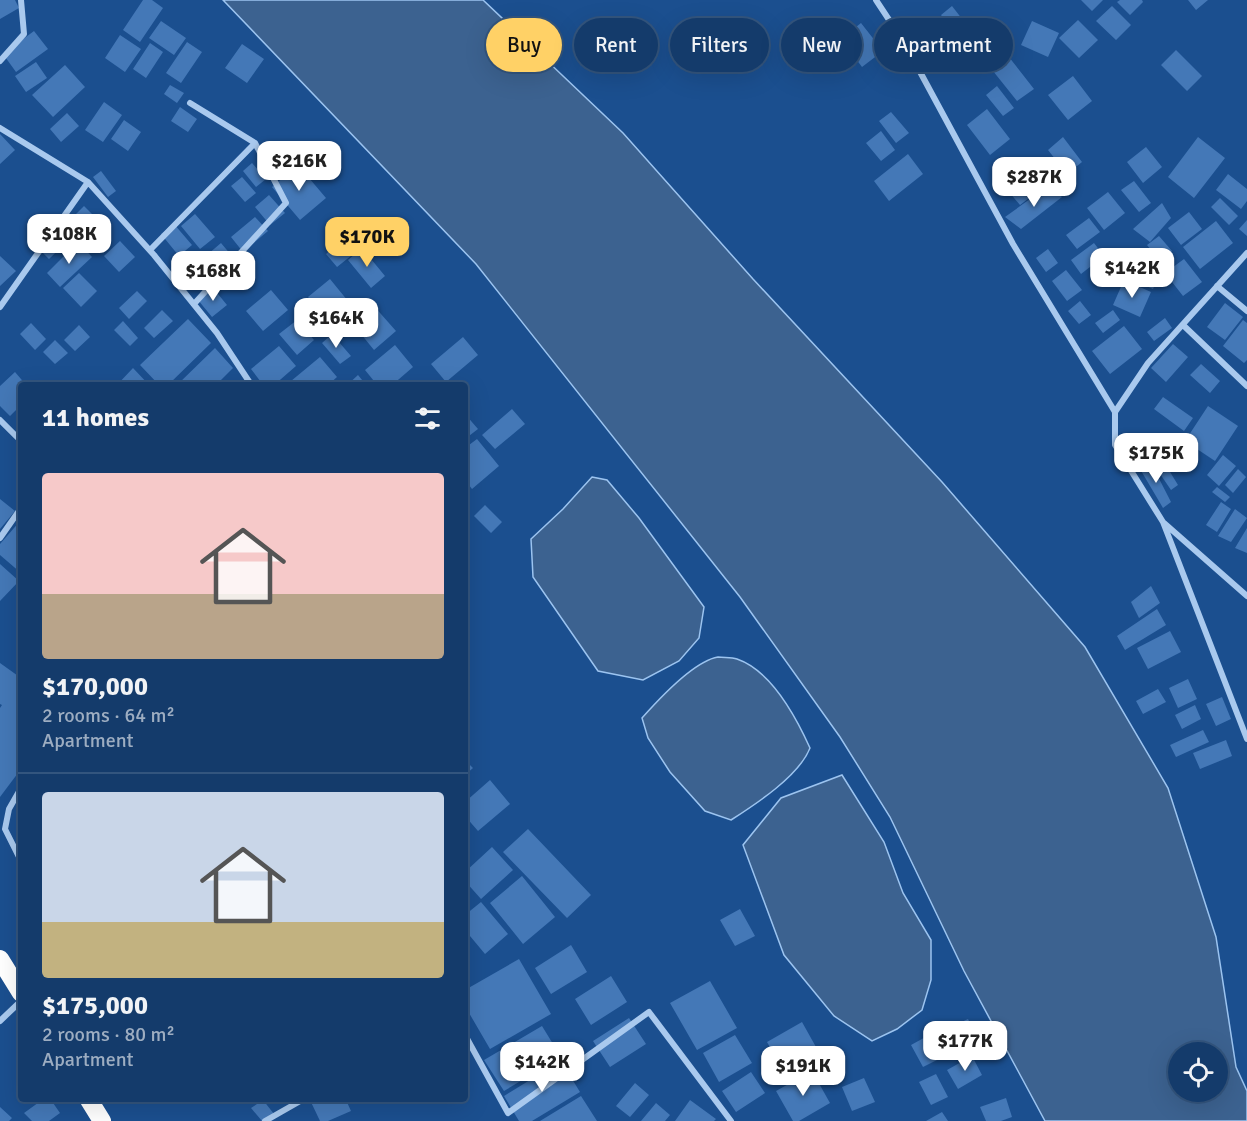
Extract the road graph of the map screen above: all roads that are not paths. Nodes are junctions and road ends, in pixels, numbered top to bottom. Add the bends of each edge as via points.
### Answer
1 (21, 0) edge
2 (876, 0) edge
3 (0, 62) edge
4 (190, 103) dead end
5 (0, 128) edge
6 (255, 143) junction
7 (88, 182) junction
8 (150, 250) junction
9 (1247, 253) edge
10 (1217, 286) junction
11 (194, 304) junction
12 (0, 306) edge
13 (1247, 310) edge
14 (1183, 325) junction
15 (249, 382) edge
16 (1247, 386) edge
17 (1115, 412) junction
18 (0, 420) edge
19 (18, 438) edge
20 (18, 512) edge
21 (1163, 522) junction
22 (0, 537) edge
23 (1247, 596) edge
24 (1247, 738) edge
25 (18, 793) edge
26 (18, 855) edge
27 (0, 959) edge
28 (18, 985) edge
29 (18, 1004) edge
30 (0, 1021) edge
31 (468, 1040) edge
32 (89, 1102) edge
33 (298, 1102) edge
34 (102, 1121) edge
35 (265, 1121) edge
36 (731, 1121) edge

1 - 3 street via 24,34
2 - 17 street via 905,44 1013,244
4 - 6 street
5 - 7 street
6 - 8 street
6 - 11 street via 286,203
7 - 8 street
7 - 12 street
8 - 11 street
9 - 10 street
10 - 13 street
10 - 14 street
11 - 15 street
14 - 16 street
14 - 17 street via 1148,363
17 - 21 street via 1115,445
18 - 19 street
20 - 22 street
21 - 23 street
21 - 24 street
25 - 26 street via 9,809 5,829
27 - 28 highway
29 - 30 street
31 - 36 street via 508,1113 649,1012
32 - 34 highway
33 - 35 street

